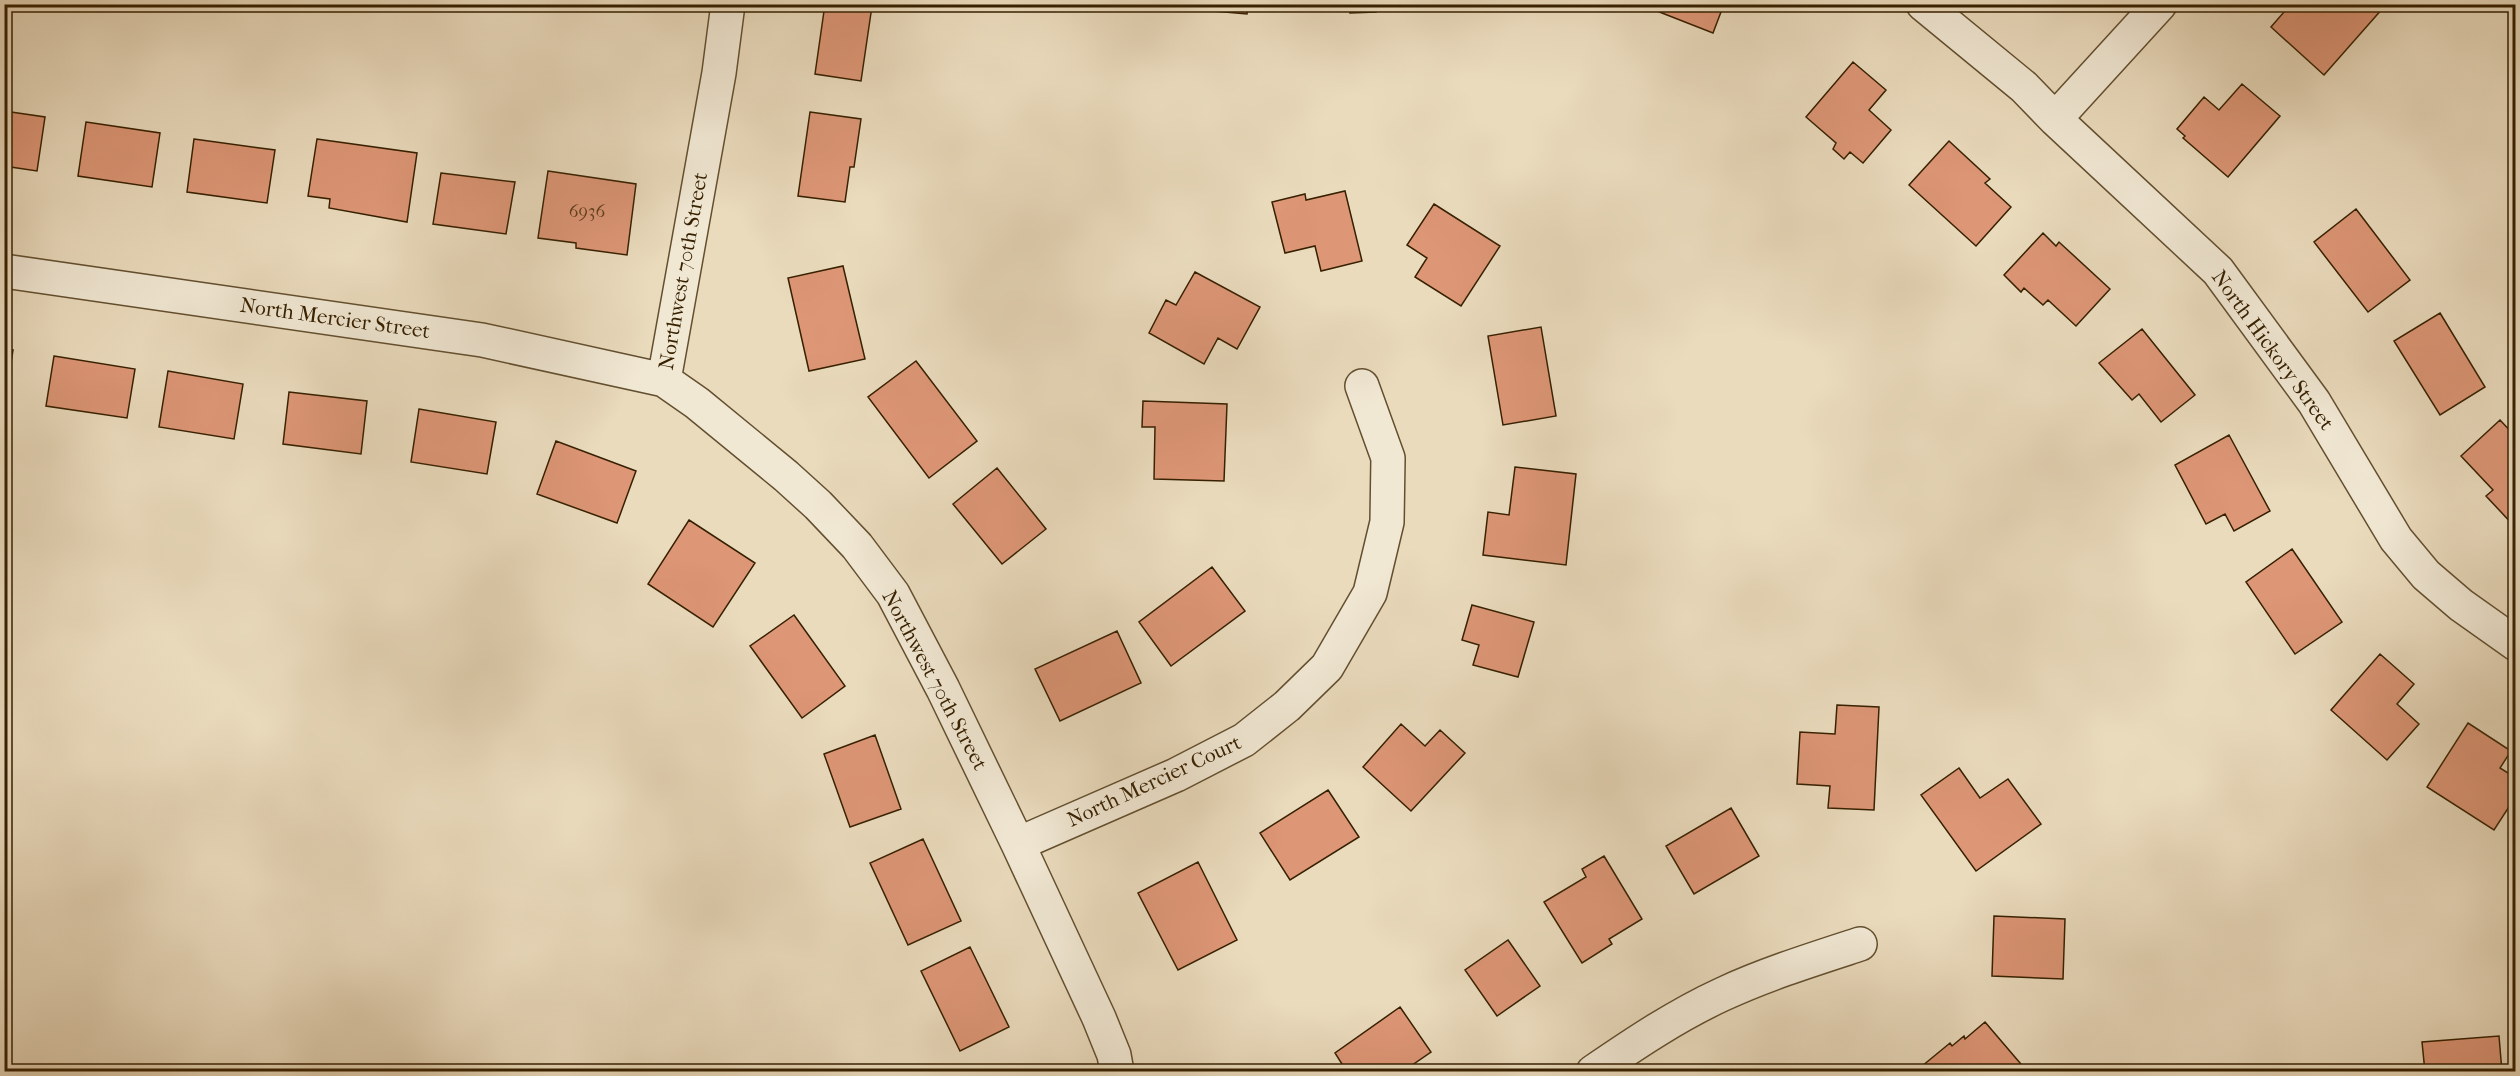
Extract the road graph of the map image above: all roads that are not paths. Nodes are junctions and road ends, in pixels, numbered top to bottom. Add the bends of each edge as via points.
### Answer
1 (728, 4) edge
2 (1923, 4) edge
3 (2160, 4) edge
4 (2055, 119) junction
5 (4, 271) edge
6 (664, 380) junction
7 (1362, 386) dead end
8 (2516, 644) edge
9 (1018, 844) junction
10 (1860, 944) dead end
11 (1117, 1071) edge
12 (1593, 1071) edge

1 - 6 street, Northwest 70th Street
2 - 4 street, North Hickory Street via 2024,87
3 - 4 street
4 - 8 street, North Hickory Street via 2218,271 2314,402 2396,539 2426,575
5 - 6 street, North Mercier Street via 436,332
6 - 9 street, Northwest 70th Street via 698,402 786,476 863,554 893,594
7 - 9 street, North Mercier Court via 1388,458 1387,522 1370,593 1327,667 1244,740 1176,775
9 - 11 street, Northwest 70th Street via 1099,1018
10 - 12 street via 1722,994

